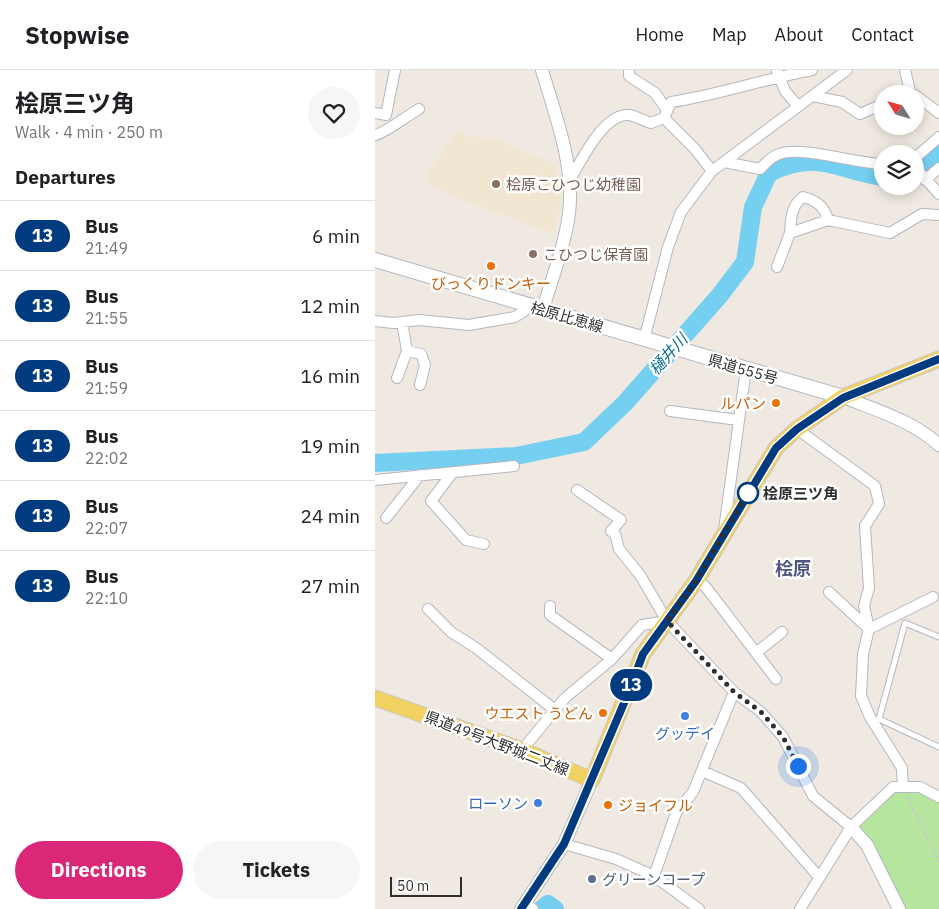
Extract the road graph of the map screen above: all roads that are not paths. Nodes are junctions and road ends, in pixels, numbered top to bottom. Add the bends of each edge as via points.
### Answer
1 (395, 70) edge
2 (542, 70) edge
3 (629, 70) edge
4 (812, 70) edge
5 (847, 70) edge
6 (905, 70) edge
7 (778, 73) edge
8 (909, 85) edge
9 (813, 96) junction
10 (924, 100) edge
11 (798, 106) junction
12 (874, 108) edge
13 (937, 108) edge
14 (419, 110) dead end
15 (375, 114) edge
16 (665, 114) junction
17 (375, 135) edge
18 (939, 137) edge
19 (924, 150) edge
20 (724, 162) junction
21 (874, 164) edge
22 (939, 168) edge
23 (712, 171) junction
24 (924, 178) joint
25 (569, 181) junction
26 (939, 194) edge
27 (939, 215) edge
28 (828, 220) junction
29 (791, 232) junction
30 (375, 260) edge
31 (777, 267) dead end
32 (538, 308) junction
33 (375, 321) edge
34 (402, 322) junction
35 (644, 340) junction
36 (407, 350) junction
37 (939, 359) edge
38 (746, 369) junction
39 (397, 378) dead end
40 (420, 385) dead end
41 (843, 398) junction
42 (670, 411) dead end
43 (738, 420) junction
44 (797, 429) junction
45 (939, 445) edge
46 (514, 466) dead end
47 (453, 472) junction
48 (420, 475) junction
49 (375, 480) edge
50 (577, 490) dead end
51 (386, 518) dead end
52 (723, 534) junction
53 (484, 544) dead end
54 (696, 581) junction
55 (829, 592) dead end
56 (933, 596) dead end
57 (550, 606) dead end
58 (428, 609) dead end
59 (667, 621) junction
60 (869, 629) junction
61 (782, 632) dead end
62 (939, 637) edge
63 (756, 653) junction
64 (612, 659) junction
65 (776, 679) dead end
66 (734, 692) junction
67 (375, 698) edge
68 (555, 710) junction
69 (939, 747) edge
70 (522, 750) junction
71 (701, 771) junction
72 (592, 780) junction
73 (903, 787) junction
74 (939, 797) edge
75 (851, 827) junction
76 (564, 844) junction
77 (655, 876) junction
78 (819, 877) junction
79 (527, 907) edge
80 (699, 909) edge
81 (800, 909) edge
82 (899, 909) edge

1 - 15 street via 386,116
2 - 25 street via 568,164
3 - 16 street via 629,76 655,93
4 - 7 street
5 - 9 street
6 - 8 street
7 - 11 street via 785,91
7 - 16 street via 697,98 671,102
9 - 11 street
9 - 12 street via 842,102 859,114
10 - 13 street
11 - 20 street
14 - 17 street
16 - 23 street
16 - 25 street via 651,123 628,115 609,121
18 - 19 street
20 - 21 street via 760,169 776,155 803,151
20 - 23 street
22 - 24 street
23 - 35 street via 681,212 668,247
24 - 26 street
25 - 32 street via 569,212
27 - 28 street via 922,214 890,233
28 - 29 street
28 - 29 street via 826,212 814,200 803,197 796,202 791,215
29 - 31 street
30 - 32 main road, 桧原比恵線
32 - 34 street via 515,317 469,325 419,320
32 - 35 main road, 桧原比恵線
33 - 34 street
34 - 36 street
35 - 38 main road, 県道555号
36 - 39 street
36 - 40 street via 421,354 425,365
37 - 41 main road
38 - 41 main road, 県道555号
38 - 43 street
41 - 44 main road
41 - 45 street via 899,420 927,434
42 - 43 street
43 - 52 street
44 - 52 main road via 776,448
44 - 60 street via 875,486 879,504 865,526 869,588 864,606
46 - 47 street
47 - 48 street
47 - 53 street via 431,501 466,540
48 - 49 street
48 - 51 street
50 - 59 street via 621,520 611,531 619,549 640,575
52 - 54 main road
54 - 59 main road
54 - 63 street via 705,586
55 - 60 street
56 - 60 street
57 - 64 street via 550,615
58 - 68 street via 451,632
59 - 64 street via 642,625
59 - 66 street
59 - 72 main road via 643,654
60 - 73 street via 863,654 861,696 870,717 902,768
61 - 63 street
62 - 69 lane via 905,623 879,718
63 - 65 street
64 - 68 street
66 - 71 street
66 - 75 street via 761,712 783,737 813,796
67 - 70 main road, 県道49号大野城二丈線
68 - 70 street
70 - 72 main road, 県道49号大野城二丈線
71 - 77 street via 693,792 676,813
71 - 78 street via 741,788
72 - 76 street
73 - 74 street via 920,787
73 - 75 street via 893,786
75 - 78 street
75 - 82 street via 867,845
76 - 77 street via 616,859
76 - 79 street
77 - 80 street
78 - 81 street

